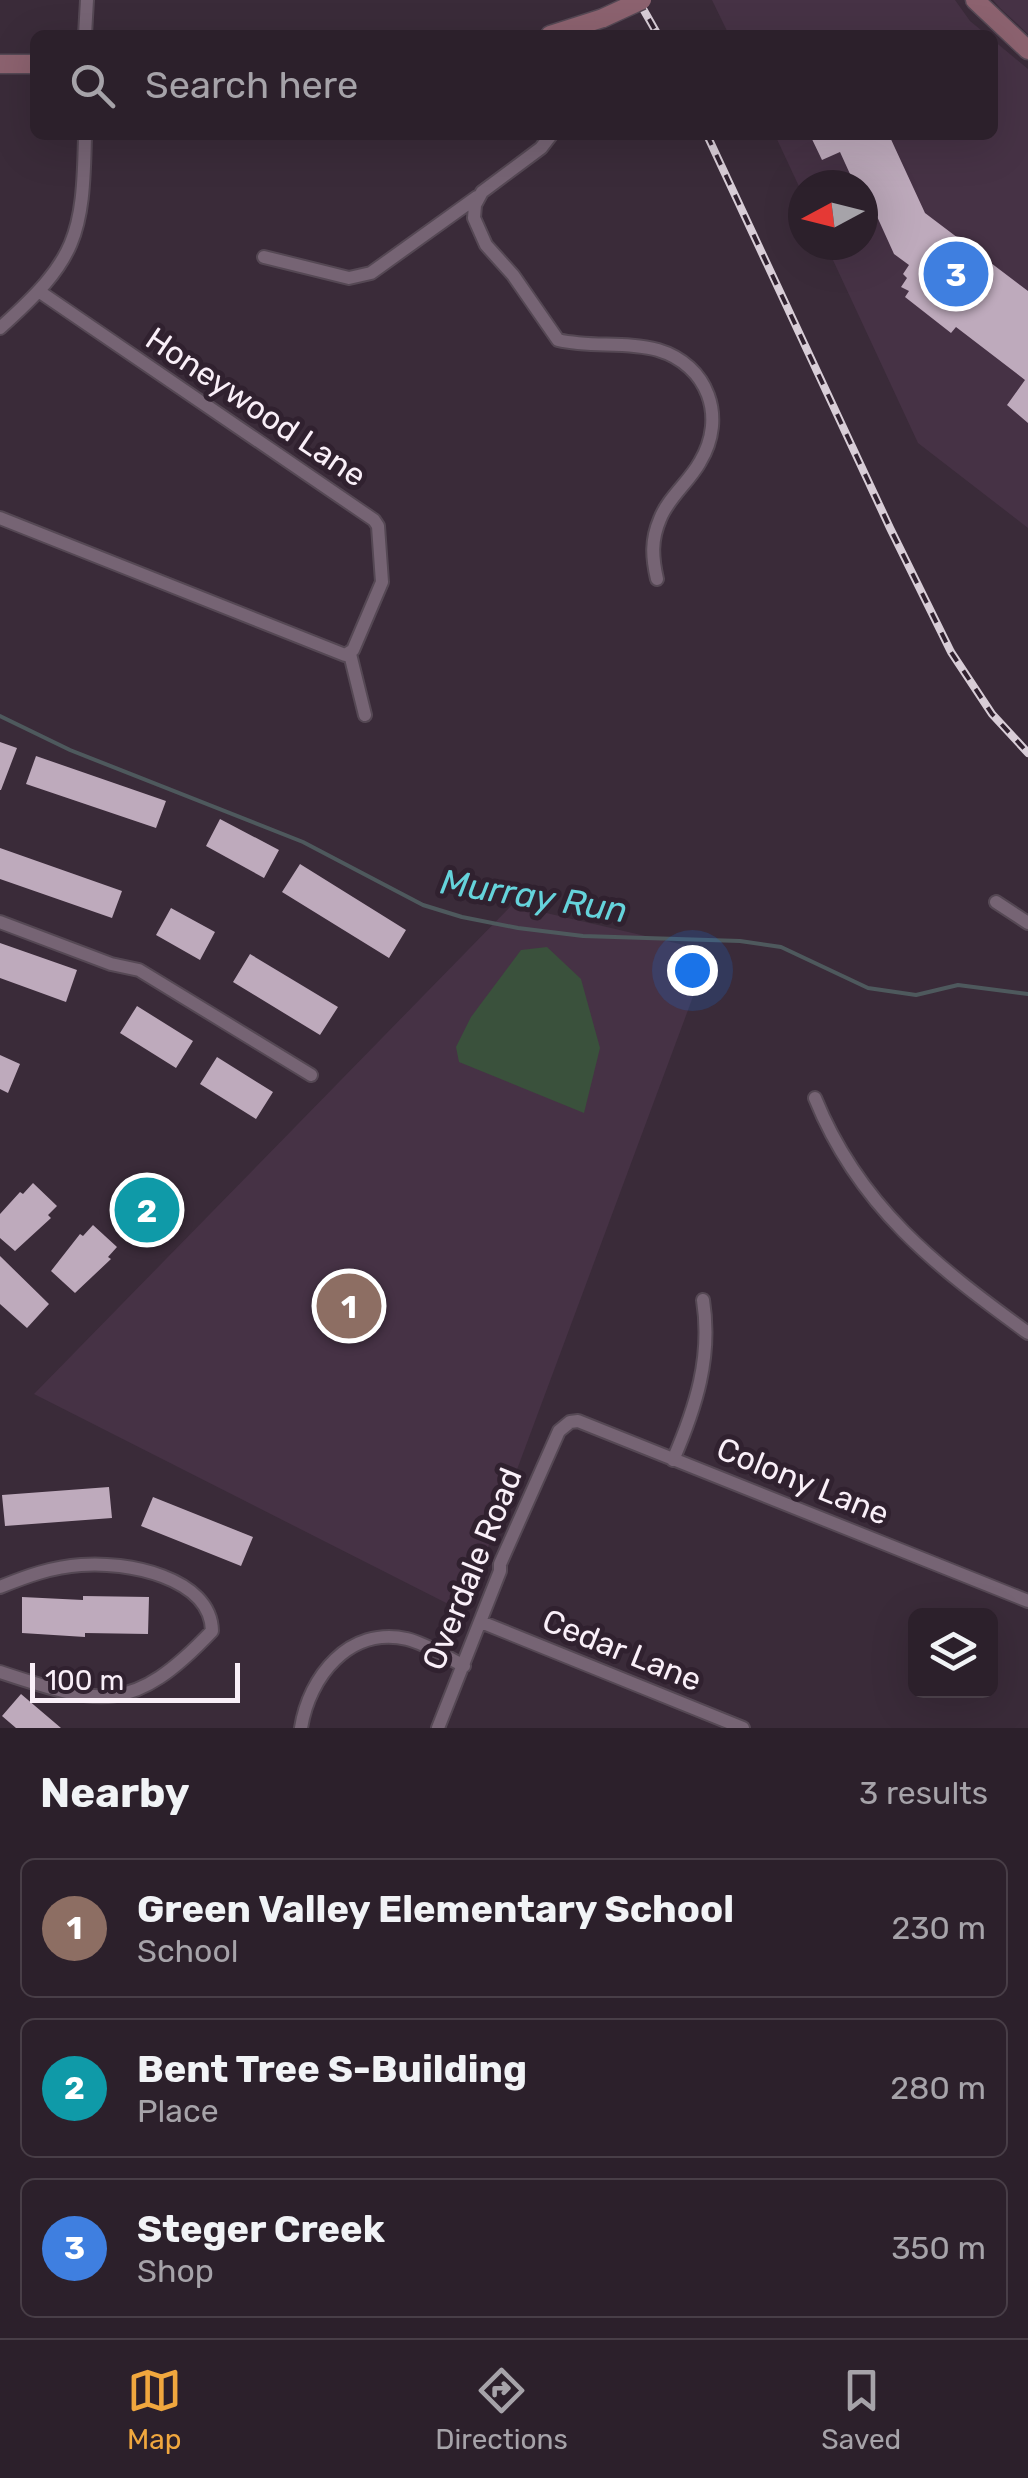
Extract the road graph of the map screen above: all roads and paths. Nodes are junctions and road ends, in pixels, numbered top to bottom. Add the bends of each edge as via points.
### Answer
1 (88, 0) edge
2 (642, 0) edge
3 (975, 0) edge
4 (85, 30) edge
5 (566, 30) edge
6 (1028, 50) edge
7 (0, 64) edge
8 (30, 64) edge
9 (85, 140) edge
10 (547, 140) edge
11 (480, 196) junction
12 (264, 257) dead end
13 (40, 292) junction
14 (0, 328) edge
15 (0, 518) edge
16 (657, 579) dead end
17 (350, 654) junction
18 (365, 714) dead end
19 (996, 902) dead end
20 (0, 922) edge
21 (1028, 923) edge
22 (310, 1074) dead end
23 (815, 1098) dead end
24 (702, 1300) dead end
25 (1028, 1333) edge
26 (559, 1430) joint
27 (673, 1460) junction
28 (0, 1588) edge
29 (1028, 1601) edge
30 (481, 1622) junction
31 (464, 1666) junction
32 (0, 1672) edge
33 (301, 1728) edge
34 (438, 1728) edge
35 (743, 1728) edge

1 - 4 street
2 - 5 street, bridge
3 - 6 street
7 - 8 street
9 - 13 street via 74,237
10 - 11 street
11 - 12 street via 358,278
11 - 16 street via 478,232 558,340 657,350 687,363 706,388 708,445 661,514 651,553
13 - 14 street
13 - 17 street, Honeywood Lane via 374,520 382,582
15 - 17 street
17 - 18 street
19 - 21 street
20 - 22 street via 139,970
23 - 25 street via 876,1204 928,1257
24 - 27 street via 704,1370
26 - 27 street, Colony Lane via 578,1422
26 - 30 street, Overdale Road
27 - 29 street, Colony Lane
28 - 32 street via 35,1572 82,1564 160,1575 208,1606 212,1631 148,1686 114,1697 94,1699
30 - 31 street, Overdale Road
30 - 35 street, Cedar Lane
31 - 33 street via 403,1638 358,1642 322,1675
31 - 34 street, Overdale Road

